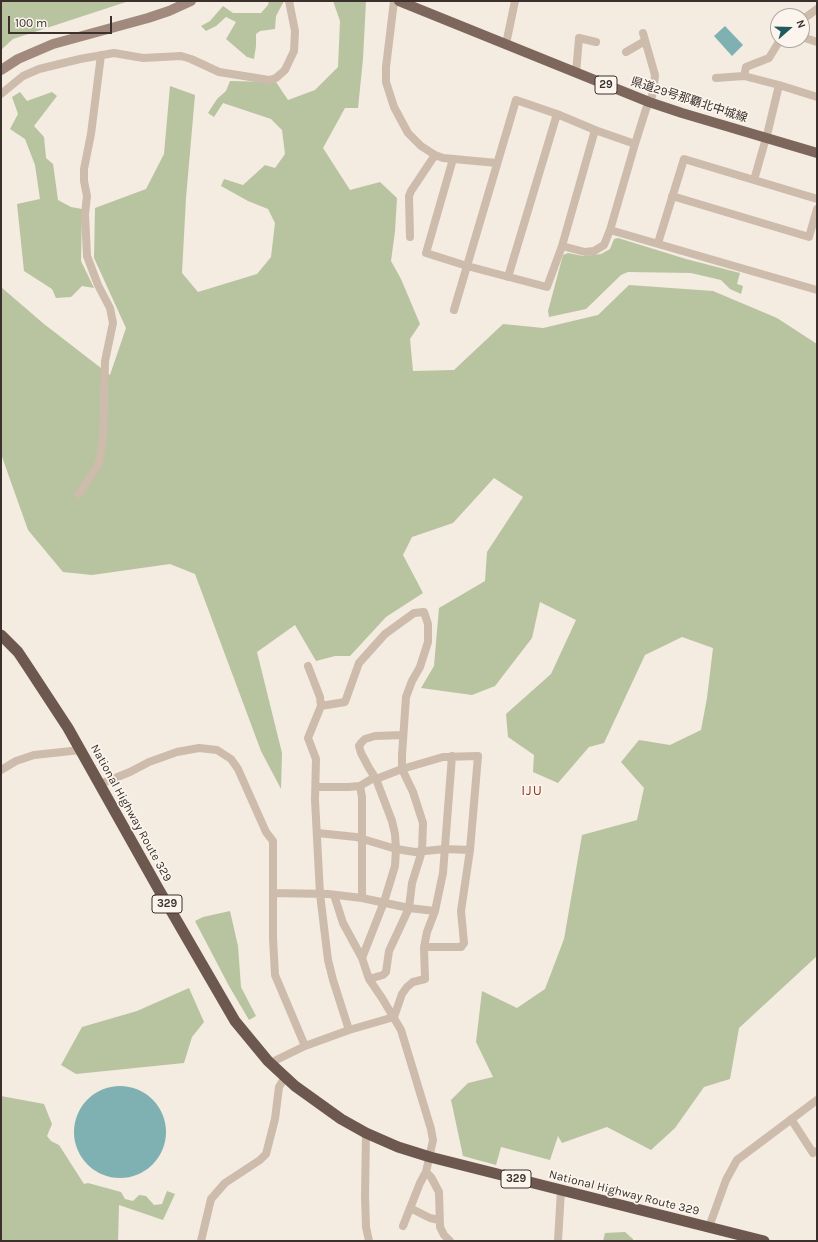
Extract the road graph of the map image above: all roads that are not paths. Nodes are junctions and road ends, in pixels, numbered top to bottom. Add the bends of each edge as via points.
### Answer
1 (191, 1) edge
2 (289, 1) edge
3 (394, 1) edge
4 (399, 1) edge
5 (515, 1) edge
6 (643, 33) dead end
7 (645, 41) junction
8 (596, 42) dead end
9 (506, 44) junction
10 (775, 48) edge
11 (626, 52) dead end
12 (101, 55) junction
13 (1, 70) edge
14 (576, 73) junction
15 (744, 76) junction
16 (716, 78) dead end
17 (779, 85) junction
18 (1, 94) edge
19 (817, 97) edge
20 (649, 102) junction
21 (557, 114) junction
22 (595, 130) junction
23 (766, 138) junction
24 (635, 144) junction
25 (817, 153) edge
26 (435, 156) junction
27 (453, 159) junction
28 (497, 162) junction
29 (754, 180) junction
30 (672, 196) junction
31 (817, 199) edge
32 (817, 208) edge
33 (610, 230) junction
34 (410, 238) dead end
35 (658, 243) junction
36 (562, 246) junction
37 (467, 266) junction
38 (508, 277) junction
39 (817, 290) edge
40 (454, 310) dead end
41 (79, 494) dead end
42 (1, 635) edge
43 (308, 666) dead end
44 (320, 706) junction
45 (403, 735) junction
46 (81, 750) junction
47 (452, 756) junction
48 (402, 769) junction
49 (1, 770) edge
50 (376, 778) junction
51 (100, 784) junction
52 (360, 786) junction
53 (316, 787) junction
54 (318, 833) junction
55 (362, 838) junction
56 (396, 849) junction
57 (445, 849) junction
58 (470, 850) junction
59 (422, 851) junction
60 (273, 893) junction
61 (320, 894) junction
62 (334, 896) junction
63 (362, 898) junction
64 (384, 902) junction
65 (408, 908) junction
66 (435, 911) junction
67 (424, 947) junction
68 (362, 958) junction
69 (369, 979) junction
70 (394, 1017) junction
71 (349, 1030) junction
72 (305, 1046) junction
73 (270, 1063) junction
74 (285, 1077) junction
75 (817, 1100) edge
76 (791, 1119) junction
77 (366, 1133) junction
78 (817, 1151) edge
79 (430, 1157) junction
80 (426, 1172) junction
81 (562, 1190) junction
82 (410, 1208) junction
83 (439, 1220) junction
84 (403, 1226) dead end
85 (709, 1227) junction
86 (201, 1241) edge
87 (369, 1241) edge
88 (450, 1241) edge
89 (558, 1241) edge
90 (764, 1241) edge

1 - 13 main road via 148,18 53,44 18,59
2 - 12 street via 295,30 294,51 285,70 276,78 269,80 219,72 181,56 143,58 114,53
3 - 26 street via 386,67 388,90 408,133
4 - 9 main road, 県道29号那覇北中城線 / 29
5 - 9 street
6 - 7 street
7 - 11 street
7 - 20 street via 655,75
8 - 14 street via 579,38
9 - 14 main road, 県道29号那覇北中城線 / 29
10 - 15 street via 769,58 746,67
12 - 18 street via 23,76
12 - 41 street via 84,169 88,196 85,214 87,256 110,308 113,323 105,361 103,439 99,463
14 - 20 main road, 県道29号那覇北中城線 / 29
15 - 16 street
15 - 17 street
17 - 19 street
17 - 23 street
20 - 23 main road, 県道29号那覇北中城線 / 29
20 - 24 street
21 - 22 street
21 - 28 street via 516,100
21 - 38 street
22 - 24 street
22 - 36 street
23 - 25 main road, 県道29号那覇北中城線 / 29
23 - 29 street
24 - 33 street
26 - 27 street
26 - 34 street via 409,196
27 - 28 street
27 - 37 street via 426,253
28 - 37 street
29 - 30 street via 684,159
29 - 31 street
30 - 32 street via 809,237
30 - 35 street
33 - 35 street
33 - 36 street via 604,245 594,251 585,252
35 - 39 street
36 - 38 street via 547,287
37 - 38 street
37 - 40 street
42 - 46 highway, National Highway Route 329 / 329 via 18,652
43 - 44 street via 320,697
44 - 45 street via 345,702 359,663 385,634 414,613 424,612 428,624 428,642 406,697
44 - 53 street via 308,738 316,759
45 - 48 street
45 - 50 street via 375,736 361,743 361,753
46 - 49 street via 34,755
46 - 51 highway, National Highway Route 329 / 329
47 - 48 street
47 - 57 street
47 - 58 street via 478,756
48 - 50 street
48 - 59 street via 423,823
50 - 52 street
50 - 56 street via 392,821
51 - 60 street via 178,752 199,748 217,750 227,756 238,768 266,832 273,841
51 - 73 highway, National Highway Route 329 / 329 via 235,1021
52 - 53 street
52 - 55 street
53 - 54 street
54 - 55 street
54 - 61 street
55 - 56 street
55 - 63 street
56 - 59 street
56 - 64 street via 395,866
57 - 58 street
57 - 59 street
57 - 66 street
58 - 67 street via 461,911 464,943 462,947
59 - 65 street via 412,883
60 - 61 street
60 - 72 street via 275,975
61 - 62 street
61 - 71 street via 328,960
62 - 63 street
62 - 68 street via 343,923
63 - 64 street
64 - 65 street
64 - 68 street
65 - 66 street
65 - 69 street via 389,951 386,972
66 - 67 street
67 - 70 street via 425,979 413,982 407,987
68 - 69 street
69 - 70 street
70 - 71 street
70 - 79 street via 401,1030 431,1129 433,1140
71 - 72 street
72 - 73 street
73 - 74 highway, National Highway Route 329 / 329
74 - 77 highway, National Highway Route 329 / 329 via 341,1119
74 - 86 street via 280,1084 266,1154 225,1183 211,1199
75 - 76 street
76 - 78 street via 813,1153
76 - 85 street via 737,1160 726,1180
77 - 79 highway, National Highway Route 329 / 329
77 - 87 street via 365,1196
79 - 80 street
79 - 81 highway, National Highway Route 329 / 329
80 - 82 street
80 - 83 street via 432,1177 439,1192
81 - 85 highway, National Highway Route 329 / 329
81 - 89 street
82 - 83 street
82 - 84 street
83 - 88 street via 441,1232
85 - 90 highway, National Highway Route 329 / 329

